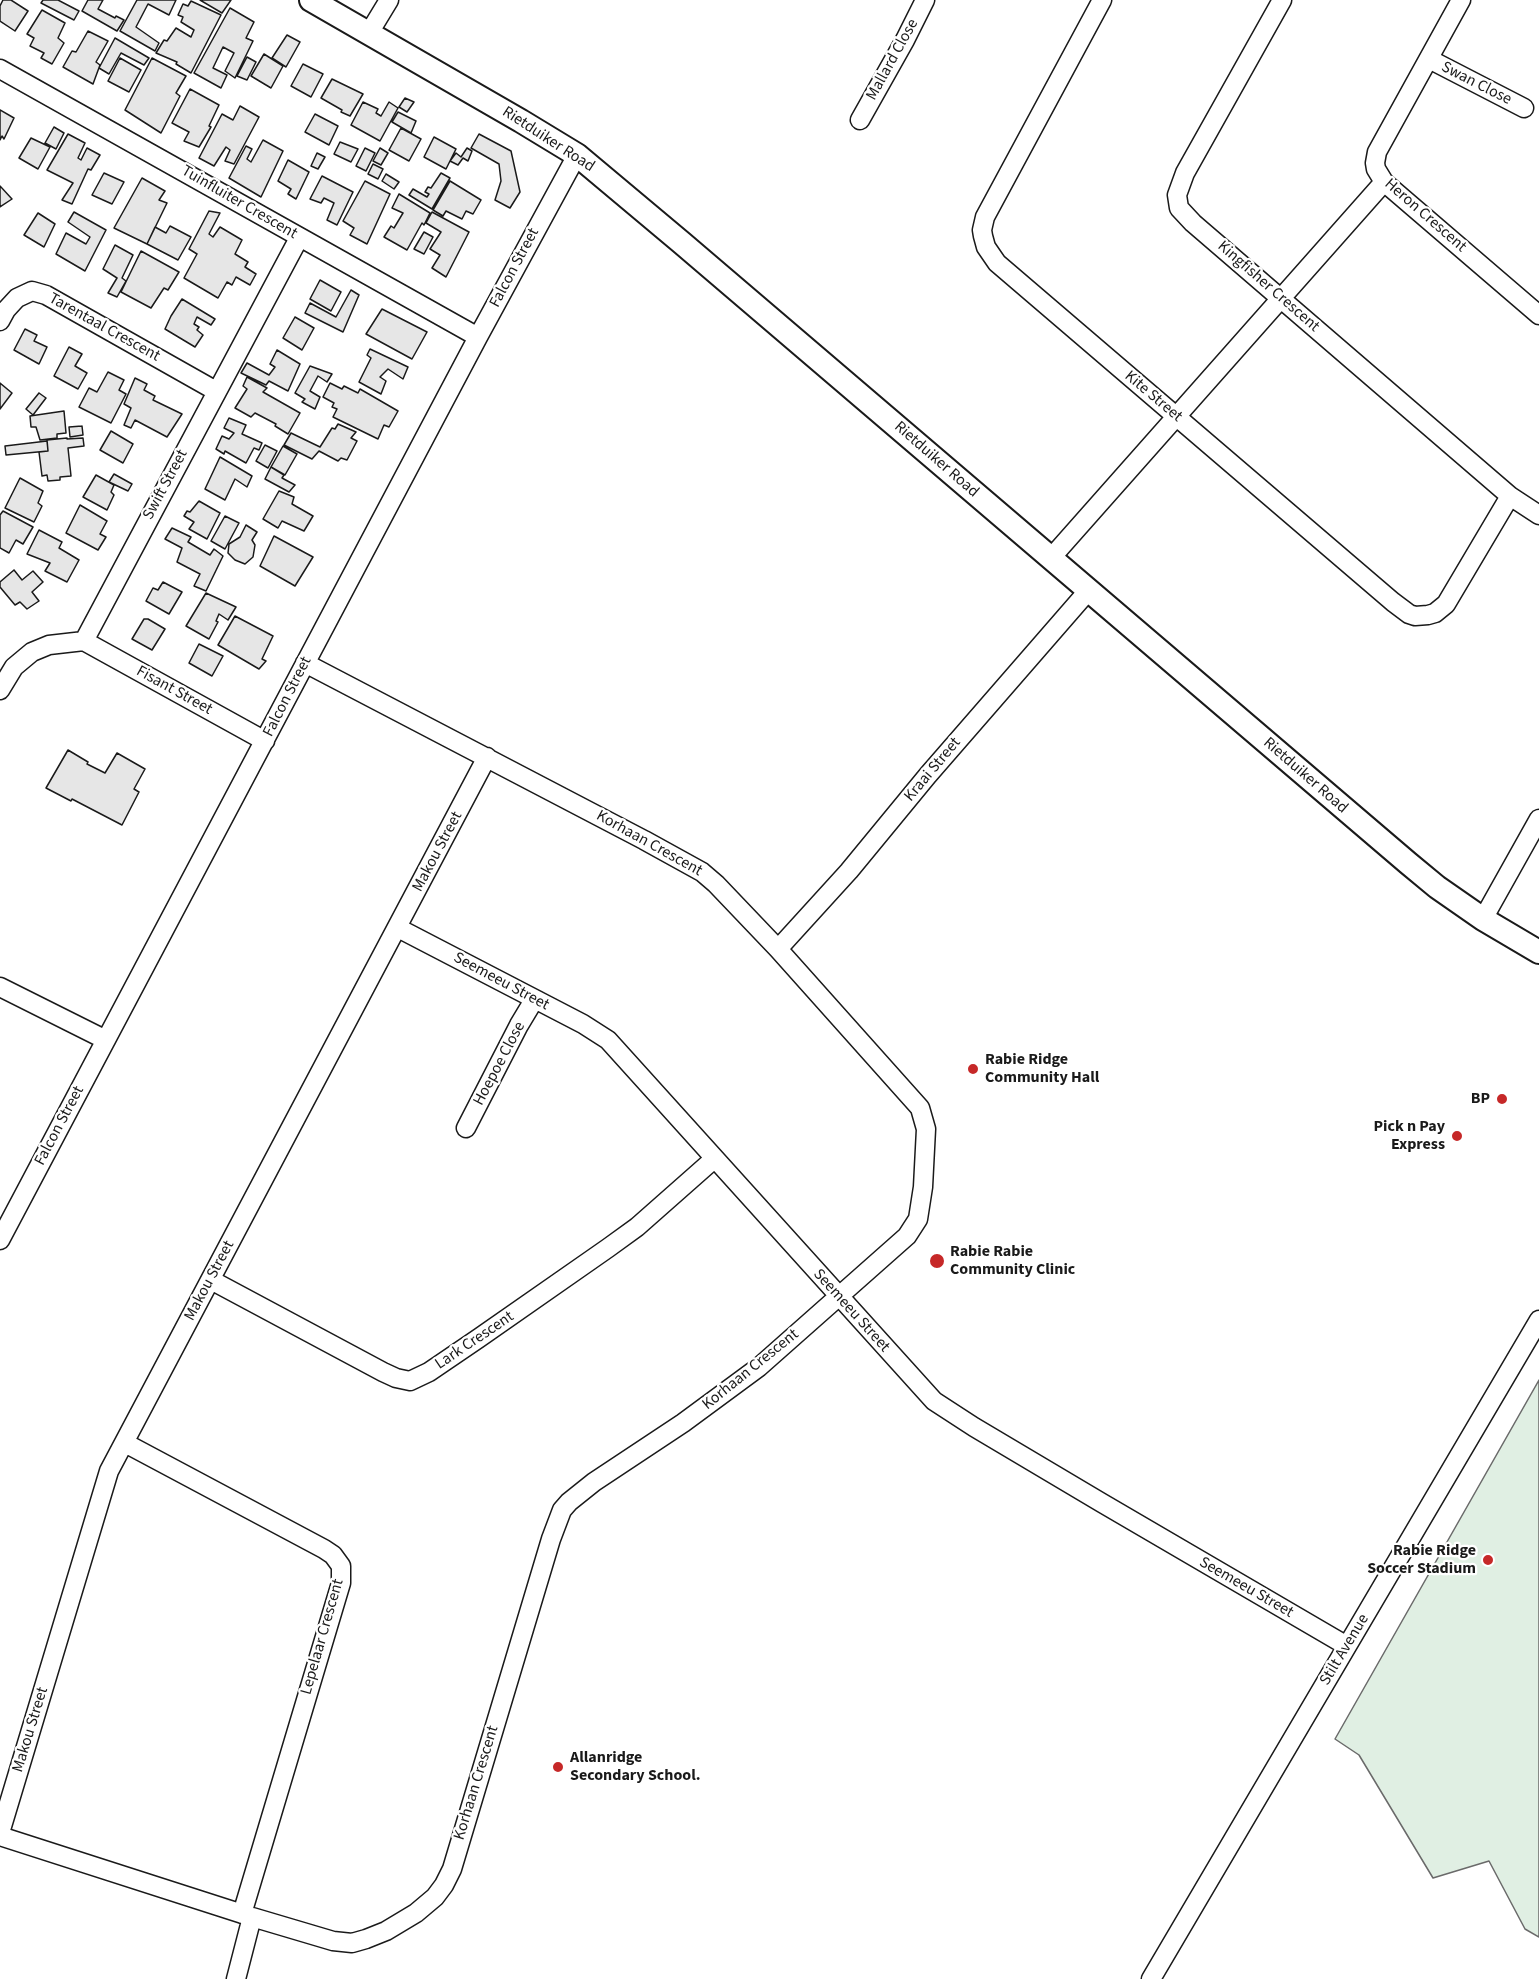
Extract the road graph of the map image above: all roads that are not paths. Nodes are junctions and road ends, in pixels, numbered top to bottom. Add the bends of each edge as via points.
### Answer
1 (311, 0) edge
2 (389, 0) edge
3 (925, 0) edge
4 (1102, 0) edge
5 (1282, 0) edge
6 (1461, 0) edge
7 (369, 33) junction
8 (1429, 59) junction
9 (0, 69) edge
10 (1524, 108) dead end
11 (860, 120) dead end
12 (577, 155) junction
13 (1384, 182) junction
14 (299, 238) junction
15 (1281, 298) junction
16 (1539, 315) edge
17 (0, 321) edge
18 (478, 337) junction
19 (216, 391) junction
20 (1175, 416) junction
21 (1510, 496) junction
22 (1539, 515) edge
23 (1051, 558) junction
24 (1088, 591) junction
25 (84, 641) junction
26 (305, 663) junction
27 (0, 690) edge
28 (265, 741) junction
29 (487, 757) junction
30 (1539, 819) edge
31 (1482, 919) junction
32 (398, 928) junction
33 (778, 949) junction
34 (1539, 952) edge
35 (0, 987) edge
36 (534, 1000) junction
37 (106, 1040) junction
38 (466, 1128) dead end
39 (714, 1159) junction
40 (0, 1240) edge
41 (211, 1280) junction
42 (839, 1297) junction
43 (1539, 1320) edge
44 (125, 1443) junction
45 (1347, 1646) junction
46 (0, 1834) edge
47 (247, 1916) junction
48 (236, 1979) edge
49 (1151, 1979) edge

1 - 7 street, Rietduiker Road
2 - 7 street
3 - 11 street, Mallard Close
4 - 20 street, Kite Street via 988,211 983,236 997,263
5 - 15 street, Kingfisher Crescent via 1185,172 1177,201 1184,215
6 - 8 street, Heron Crescent
7 - 12 street, Rietduiker Road
8 - 10 street, Swan Close
8 - 13 street, Heron Crescent via 1377,152 1376,169
9 - 14 street, Tuinfluiter Crescent
12 - 18 street, Falcon Street
12 - 23 street, Rietduiker Road
13 - 15 street
13 - 16 street, Heron Crescent
14 - 18 street, Tuinfluiter Crescent
14 - 19 street, Swift Street
15 - 20 street
15 - 21 street, Kingfisher Crescent
17 - 19 street, Tarentaal Crescent via 16,298 38,292
18 - 26 street, Falcon Street
19 - 25 street, Swift Street
20 - 21 street, Kite Street via 1404,612 1415,616 1435,613 1446,604
20 - 23 street
21 - 22 street, Kingfisher Crescent
23 - 24 street, Rietduiker Road
24 - 31 street, Rietduiker Road via 1415,869
24 - 33 street, Kraai Street
25 - 27 street via 50,645 32,652 14,666
25 - 28 street, Fisant Street
26 - 28 street, Falcon Street
26 - 29 street, Korhaan Crescent
28 - 37 street, Falcon Street
29 - 32 street, Makou Street
29 - 33 street, Korhaan Crescent via 702,872
30 - 31 street
31 - 34 street, Rietduiker Road
32 - 36 street, Seemeeu Street
32 - 41 street, Makou Street
33 - 42 street, Korhaan Crescent via 914,1101 927,1129 921,1205 914,1228
35 - 37 street
36 - 38 street, Hoepoe Close
36 - 39 street, Seemeeu Street via 608,1040
37 - 40 street, Falcon Street
39 - 41 street, Lark Crescent via 637,1227 429,1372 410,1381 383,1372
39 - 42 street, Seemeeu Street
41 - 44 street, Makou Street
42 - 45 street, Seemeeu Street via 942,1407
42 - 47 street, Korhaan Crescent via 736,1386 594,1482 562,1510 452,1869 435,1897 386,1931 352,1943
43 - 45 street, Stilt Avenue
44 - 46 street, Makou Street via 105,1483
44 - 47 street, Lepelaar Crescent via 324,1549 341,1566 341,1583
45 - 49 street, Stilt Avenue
46 - 47 street, Korhaan Crescent
47 - 48 street, Lepelaar Crescent

